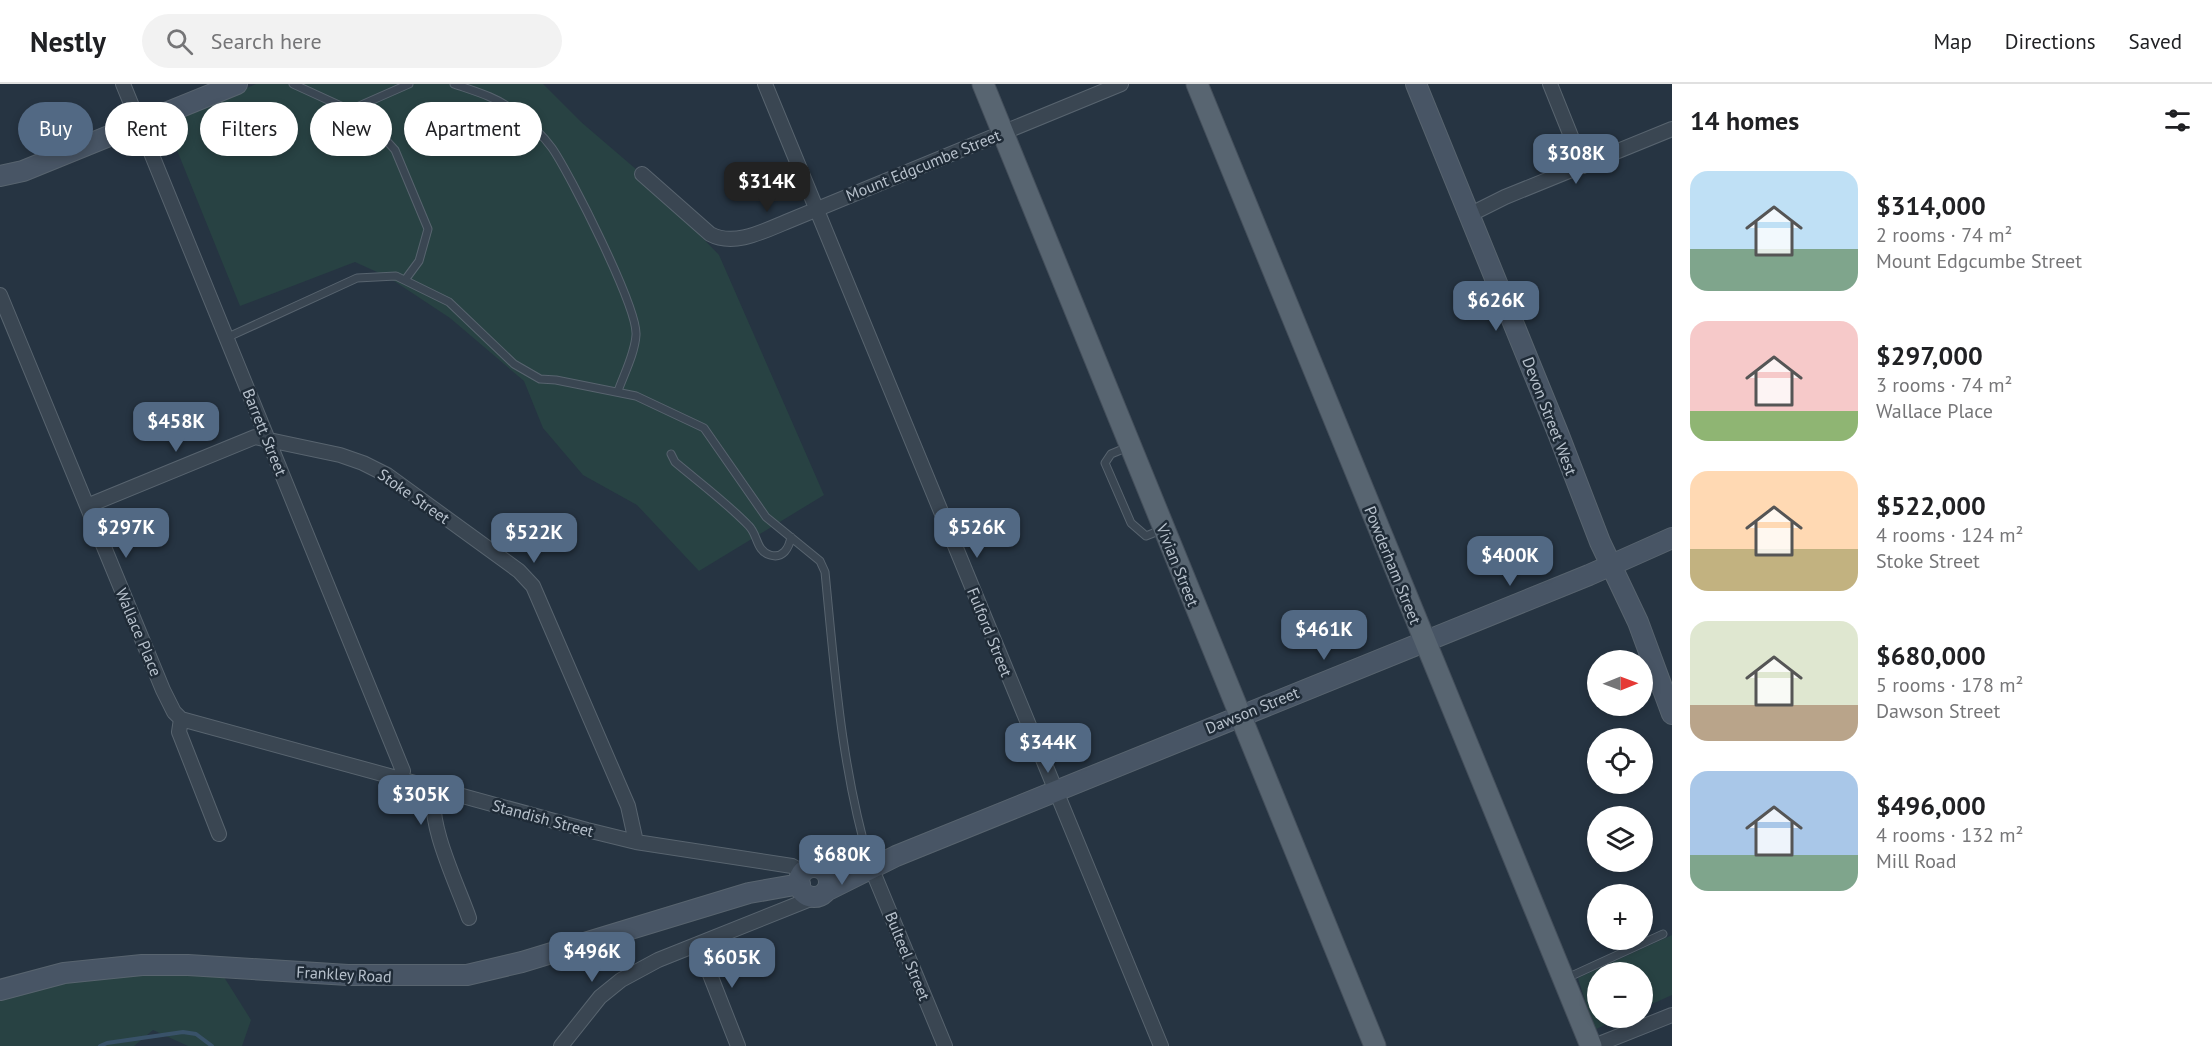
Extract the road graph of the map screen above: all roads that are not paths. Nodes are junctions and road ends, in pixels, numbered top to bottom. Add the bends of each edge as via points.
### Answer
1 (123, 84) edge
2 (237, 84) edge
3 (293, 84) edge
4 (409, 84) edge
5 (454, 84) edge
6 (765, 84) edge
7 (983, 84) edge
8 (1122, 84) edge
9 (1197, 84) edge
10 (1416, 84) edge
11 (1550, 84) edge
12 (131, 102) edge
13 (332, 102) edge
14 (368, 102) edge
15 (188, 104) edge
16 (1672, 129) edge
17 (1002, 133) junction
18 (105, 138) edge
19 (392, 147) edge
20 (153, 156) edge
21 (1583, 166) junction
22 (642, 174) dead end
23 (0, 176) edge
24 (815, 209) junction
25 (1469, 215) junction
26 (405, 280) junction
27 (0, 295) edge
28 (226, 338) junction
29 (618, 391) junction
30 (269, 441) junction
31 (1130, 446) junction
32 (671, 454) dead end
33 (87, 506) junction
34 (1164, 529) junction
35 (791, 537) junction
36 (1672, 538) edge
37 (1611, 564) junction
38 (1424, 641) junction
39 (1672, 714) edge
40 (1239, 716) junction
41 (181, 719) junction
42 (400, 781) junction
43 (435, 790) junction
44 (1055, 791) junction
45 (219, 834) dead end
46 (636, 842) junction
47 (868, 868) junction
48 (811, 883) junction
49 (682, 914) joint
50 (469, 918) dead end
51 (1663, 934) dead end
52 (698, 944) junction
53 (1563, 979) junction
54 (0, 990) edge
55 (1672, 1015) edge
56 (566, 1043) edge
57 (738, 1046) edge
58 (945, 1046) edge
59 (1161, 1046) edge
60 (1375, 1046) edge
61 (1593, 1046) edge

1 - 12 street, Barrett Street
2 - 15 street
3 - 13 lane
4 - 14 lane
5 - 29 lane via 511,108 551,148 572,184 615,273 635,327 634,345
6 - 24 street, Fulford Street
7 - 17 main road, Vivian Street
8 - 17 street, Mount Edgcumbe Street
9 - 38 main road, Powderham Street
10 - 25 street, Devon Street West
11 - 21 street
16 - 21 street
17 - 24 street, Mount Edgcumbe Street
17 - 31 main road, Vivian Street
18 - 23 street via 24,171
19 - 26 lane via 428,229 419,261
20 - 28 street, Barrett Street
21 - 25 street
22 - 24 street, Mount Edgcumbe Street via 710,234 722,239 746,236
24 - 44 street, Fulford Street
25 - 37 street, Devon Street West
26 - 28 lane via 396,276 363,276
26 - 29 lane via 449,302 514,364 540,379
27 - 33 street, Wallace Place
28 - 30 street, Barrett Street
29 - 35 lane via 704,428 766,517
30 - 33 street, Stoke Street via 255,437
30 - 42 street, Barrett Street via 403,771
30 - 46 street, Stoke Street via 340,455 387,475 519,571 533,586 628,806
31 - 34 main road, Vivian Street
31 - 34 lane via 1111,454 1105,463 1131,523 1146,536
32 - 35 lane via 675,462 752,528 759,547 768,555 785,552
33 - 41 street, Wallace Place via 168,703
34 - 40 main road, Vivian Street
35 - 47 lane via 820,561 825,572 840,723
36 - 37 street, Dawson Street
37 - 38 street, Dawson Street
37 - 39 street, Devon Street West via 1638,622
38 - 40 street, Dawson Street
38 - 53 main road, Powderham Street
40 - 44 street, Dawson Street
40 - 60 main road, Vivian Street
41 - 42 street, Standish Street
41 - 45 street, Wallace Place via 179,732
42 - 43 street, Standish Street
43 - 46 street, Standish Street
43 - 50 street via 432,800 437,824
44 - 47 street, Dawson Street
44 - 59 street, Fulford Street
46 - 48 street, Standish Street via 792,866
47 - 48 street, Dawson Street
47 - 58 street, Bulteel Street
48 - 49 street, Dawson Street via 749,893
48 - 52 street via 779,913
49 - 54 street, Frankley Road via 467,975 348,975 142,965 64,973
51 - 53 lane
52 - 56 street via 658,960 614,985 600,997
52 - 57 street
53 - 61 main road, Powderham Street
55 - 61 street

